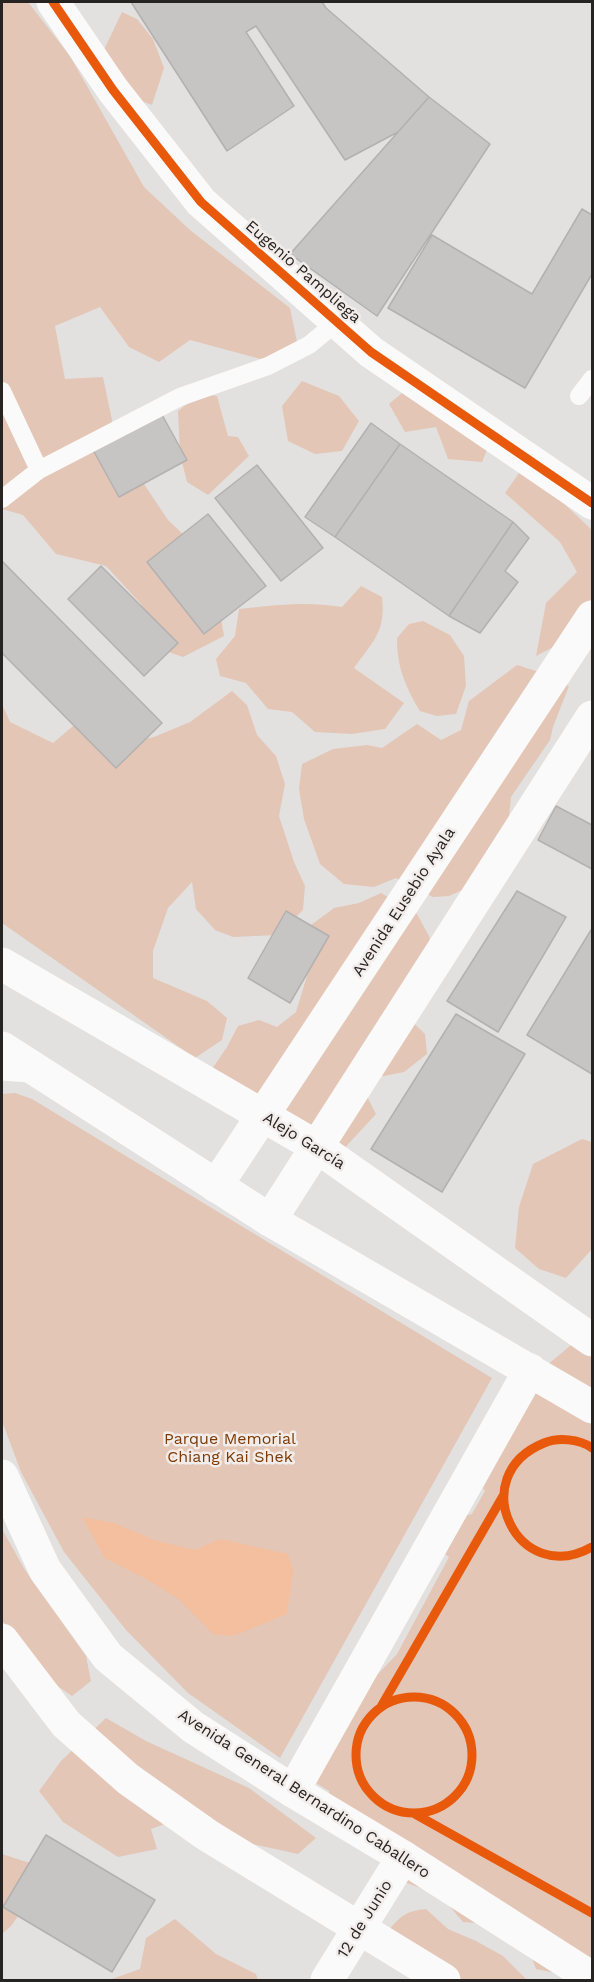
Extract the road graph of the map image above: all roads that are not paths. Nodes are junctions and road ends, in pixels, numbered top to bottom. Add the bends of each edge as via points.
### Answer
1 (53, 2) edge
2 (337, 322) junction
3 (592, 379) edge
4 (2, 391) edge
5 (579, 396) dead end
6 (39, 470) junction
7 (2, 499) edge
8 (592, 503) edge
9 (592, 617) edge
10 (592, 717) edge
11 (2, 964) edge
12 (2, 1048) edge
13 (16, 1065) edge
14 (263, 1115) junction
15 (317, 1147) junction
16 (216, 1186) junction
17 (270, 1220) junction
18 (592, 1340) edge
19 (530, 1370) junction
20 (592, 1407) edge
21 (2, 1476) edge
22 (2, 1640) edge
23 (293, 1791) junction
24 (403, 1857) junction
25 (359, 1928) junction
26 (592, 1978) edge
27 (327, 1980) edge
28 (444, 1980) edge

1 - 2 street, Eugenio Pampliega via 113,90 201,202
2 - 6 lane via 309,345 268,366 180,397
2 - 8 street, Eugenio Pampliega via 371,352
3 - 5 lane
4 - 6 lane
6 - 7 lane
9 - 14 street, Avenida Eusebio Ayala
10 - 15 street
11 - 14 street, Alejo García
12 - 13 street
13 - 16 street
14 - 15 street, Alejo García
14 - 16 street, Avenida Eusebio Ayala
15 - 17 street
15 - 18 street, Alejo García
16 - 17 street
17 - 19 street
19 - 20 street
19 - 23 street
21 - 23 street, Avenida General Bernardino Caballero via 45,1570 108,1657 193,1727
22 - 25 street via 66,1724 128,1779 207,1835
23 - 24 street, Avenida General Bernardino Caballero
24 - 25 street, 12 de Junio
24 - 26 street, Avenida General Bernardino Caballero
25 - 27 street, 12 de Junio
25 - 28 street

